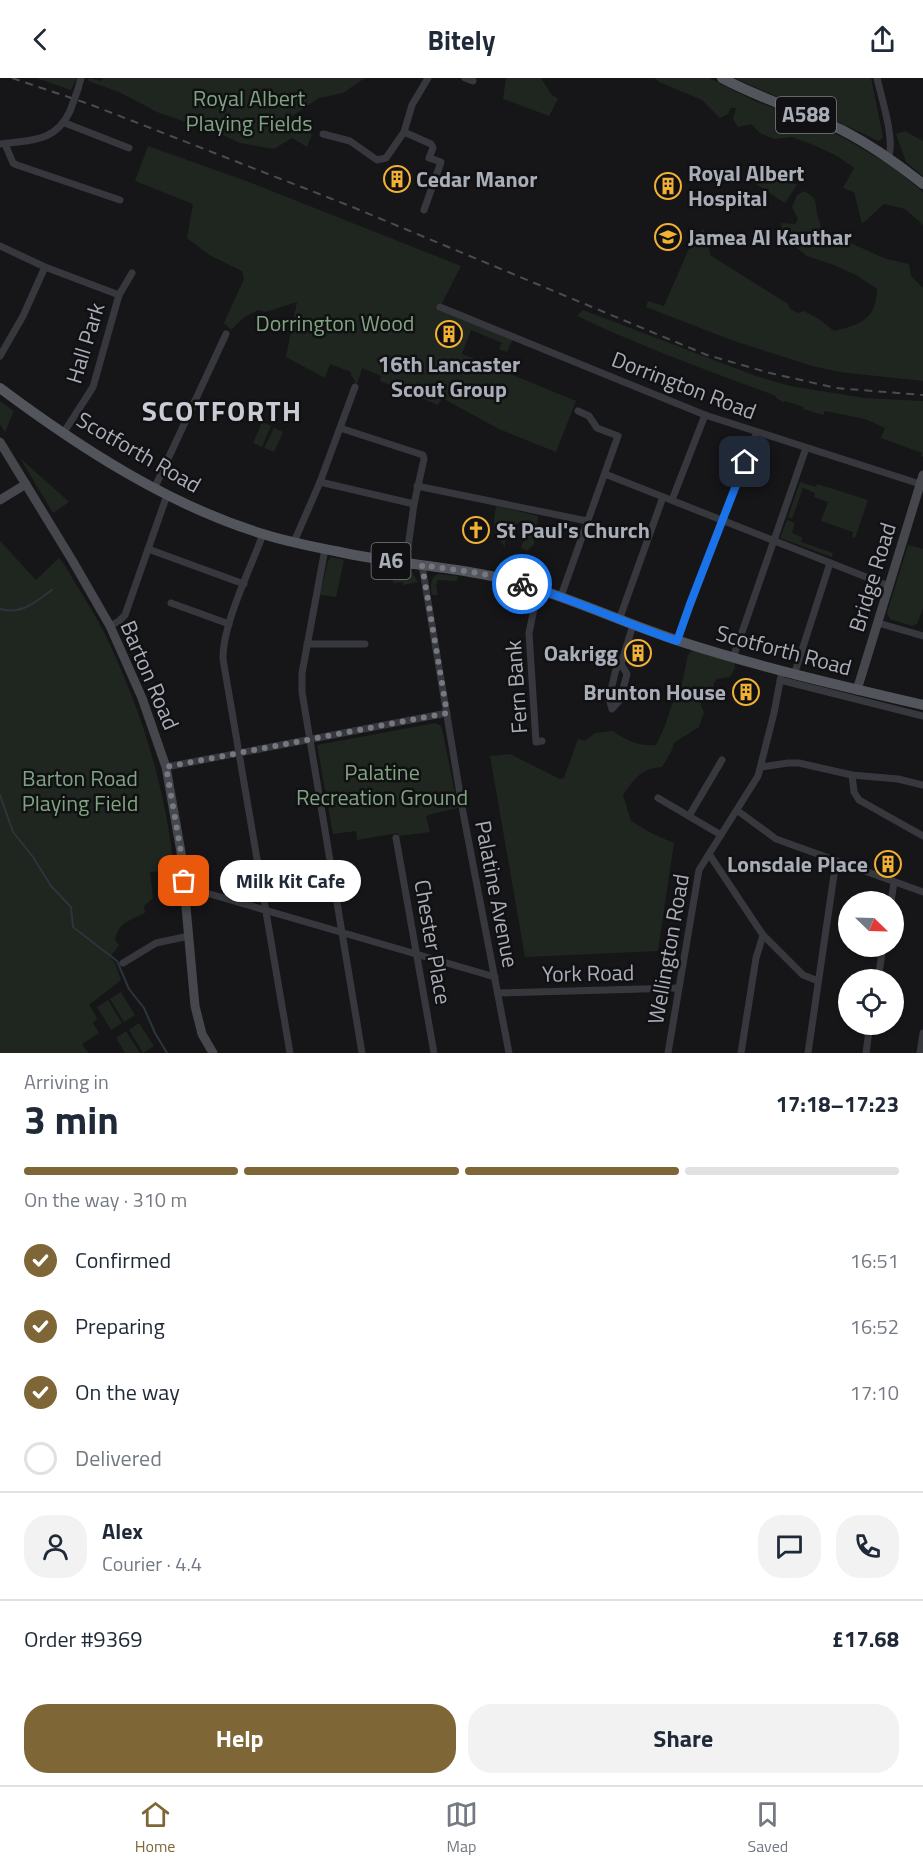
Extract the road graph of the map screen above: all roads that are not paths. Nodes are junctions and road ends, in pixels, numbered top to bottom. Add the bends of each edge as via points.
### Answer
1 (81, 78) edge
2 (428, 78) edge
3 (465, 78) edge
4 (722, 78) edge
5 (877, 78) edge
6 (473, 81) dead end
7 (65, 123) junction
8 (404, 132) junction
9 (323, 134) dead end
10 (3, 144) edge
11 (129, 148) dead end
12 (888, 158) junction
13 (923, 184) edge
14 (120, 200) dead end
15 (424, 210) dead end
16 (0, 246) edge
17 (45, 267) junction
18 (132, 273) dead end
19 (119, 295) junction
20 (440, 307) dead end
21 (226, 334) dead end
22 (0, 356) edge
23 (355, 387) dead end
24 (0, 388) edge
25 (578, 411) dead end
26 (705, 415) junction
27 (340, 428) junction
28 (64, 432) junction
29 (757, 432) junction
30 (0, 442) edge
31 (806, 448) junction
32 (605, 474) junction
33 (921, 479) edge
34 (320, 482) junction
35 (26, 484) junction
36 (417, 486) junction
37 (154, 489) junction
38 (167, 495) junction
39 (663, 497) junction
40 (0, 500) edge
41 (672, 500) junction
42 (414, 504) junction
43 (722, 520) junction
44 (588, 521) junction
45 (263, 534) junction
46 (773, 540) junction
47 (294, 542) junction
48 (148, 549) junction
49 (326, 549) junction
50 (406, 562) junction
51 (830, 563) junction
52 (422, 565) junction
53 (244, 584) junction
54 (889, 586) junction
55 (538, 589) junction
56 (561, 596) junction
57 (171, 603) dead end
58 (620, 620) junction
59 (878, 623) junction
60 (229, 624) junction
61 (633, 625) junction
62 (110, 626) junction
63 (923, 636) edge
64 (677, 641) junction
65 (307, 644) junction
66 (365, 644) dead end
67 (733, 658) junction
68 (621, 664) junction
69 (794, 675) junction
70 (781, 676) junction
71 (857, 690) junction
72 (923, 705) edge
73 (447, 713) junction
74 (923, 716) edge
75 (309, 740) junction
76 (542, 741) dead end
77 (240, 753) junction
78 (722, 760) dead end
79 (166, 767) junction
80 (761, 767) junction
81 (852, 775) junction
82 (923, 785) edge
83 (658, 798) dead end
84 (738, 811) junction
85 (689, 816) junction
86 (721, 835) junction
87 (923, 836) edge
88 (396, 838) dead end
89 (709, 854) junction
90 (836, 861) junction
91 (894, 882) junction
92 (893, 891) edge
93 (923, 892) edge
94 (185, 894) junction
95 (265, 910) junction
96 (341, 932) junction
97 (763, 935) junction
98 (189, 936) junction
99 (417, 955) junction
100 (123, 963) dead end
101 (495, 977) junction
102 (818, 981) junction
103 (678, 988) junction
104 (498, 993) junction
105 (923, 1033) edge
106 (868, 1035) edge
107 (213, 1053) edge
108 (290, 1053) edge
109 (362, 1053) edge
110 (434, 1053) edge
111 (509, 1053) edge
112 (668, 1053) edge
113 (741, 1053) edge
114 (808, 1053) edge
115 (866, 1053) edge
116 (920, 1053) edge

1 - 7 street, bridge
2 - 8 street via 412,105
3 - 6 street
4 - 12 main road, A588 via 842,130
5 - 12 street via 890,139
7 - 10 street via 44,138
7 - 11 street
8 - 9 street via 382,160 350,141
8 - 15 street via 431,144 429,158 441,162
10 - 14 street via 17,165
12 - 13 main road, A588
16 - 17 street, Hall Park
17 - 19 street, Hall Park
17 - 22 street
18 - 19 street, Hall Park
19 - 28 street, Hall Park via 93,387
20 - 26 street, Dorrington Road
21 - 37 street
23 - 27 street
24 - 28 main road, Scotforth Road / A6
25 - 32 street via 589,416 597,428 619,432
26 - 29 street, Dorrington Road
26 - 41 street
27 - 34 street
27 - 36 street via 423,455
28 - 37 main road, Scotforth Road / A6
29 - 31 street, Dorrington Road
29 - 43 street
30 - 35 street, Barton Road
31 - 33 street, Dorrington Road
31 - 46 street
32 - 39 street
32 - 44 street
33 - 54 street, Bridge Road
34 - 42 street
34 - 47 street
35 - 40 street
35 - 62 street, Barton Road
36 - 42 street
36 - 44 street
37 - 38 main road, Scotforth Road / A6
38 - 45 main road, Scotforth Road / A6
38 - 48 street
39 - 41 street
39 - 58 street
41 - 43 street
42 - 50 street
43 - 46 street
43 - 64 street
44 - 56 street
45 - 47 main road, Scotforth Road / A6
45 - 53 street
46 - 51 street
46 - 67 street
47 - 49 main road, Scotforth Road / A6
48 - 53 street
48 - 62 street via 125,615
49 - 50 main road, Scotforth Road / A6
49 - 65 street
50 - 52 main road, Scotforth Road / A6
51 - 54 street
51 - 69 street
52 - 55 main road, Scotforth Road / A6 via 479,573
52 - 73 street, Palatine Avenue
53 - 60 street
54 - 59 street, Bridge Road
55 - 56 main road, Scotforth Road / A6
55 - 76 street, Fern Bank via 529,633 536,742
56 - 58 main road, Scotforth Road / A6
57 - 60 street
58 - 61 main road, Scotforth Road / A6
59 - 63 street
59 - 71 street, Bridge Road
60 - 77 street via 223,659
61 - 64 main road, Scotforth Road / A6
61 - 68 street
62 - 79 street, Barton Road
64 - 67 main road, Scotforth Road / A6
65 - 66 street
65 - 75 street via 302,692
67 - 70 main road, Scotforth Road / A6
68 - 68 street via 627,674 620,700 612,709 609,698 616,669
69 - 70 main road, Scotforth Road / A6
69 - 71 main road, Scotforth Road / A6
70 - 74 street
70 - 80 street, Wellington Road
71 - 72 main road, A6
73 - 75 street
73 - 101 street, Palatine Avenue
75 - 77 street
75 - 96 street
77 - 79 street
77 - 95 street
78 - 85 street
79 - 94 street, Barton Road
80 - 81 street via 788,763
80 - 84 street, Wellington Road
81 - 82 street
81 - 87 street via 859,801
83 - 85 street
84 - 86 street, Wellington Road
84 - 90 street via 776,838
85 - 86 street
86 - 89 street, Wellington Road
88 - 99 street, Chester Place
89 - 97 street
89 - 103 street, Wellington Road via 699,870
90 - 91 street
90 - 102 street
91 - 92 street
91 - 93 street
94 - 95 street via 210,894
94 - 98 street, Barton Road
95 - 96 street
95 - 108 street
96 - 99 street
96 - 109 street
97 - 102 street via 803,975
97 - 113 street
98 - 100 street via 156,943
98 - 107 street, Barton Road via 195,1006 202,1034
99 - 101 street
99 - 110 street, Chester Place
101 - 104 street, Palatine Avenue
102 - 114 street
103 - 104 street, York Road
103 - 112 street, Wellington Road
104 - 111 street, Palatine Avenue
105 - 116 street
106 - 115 street

